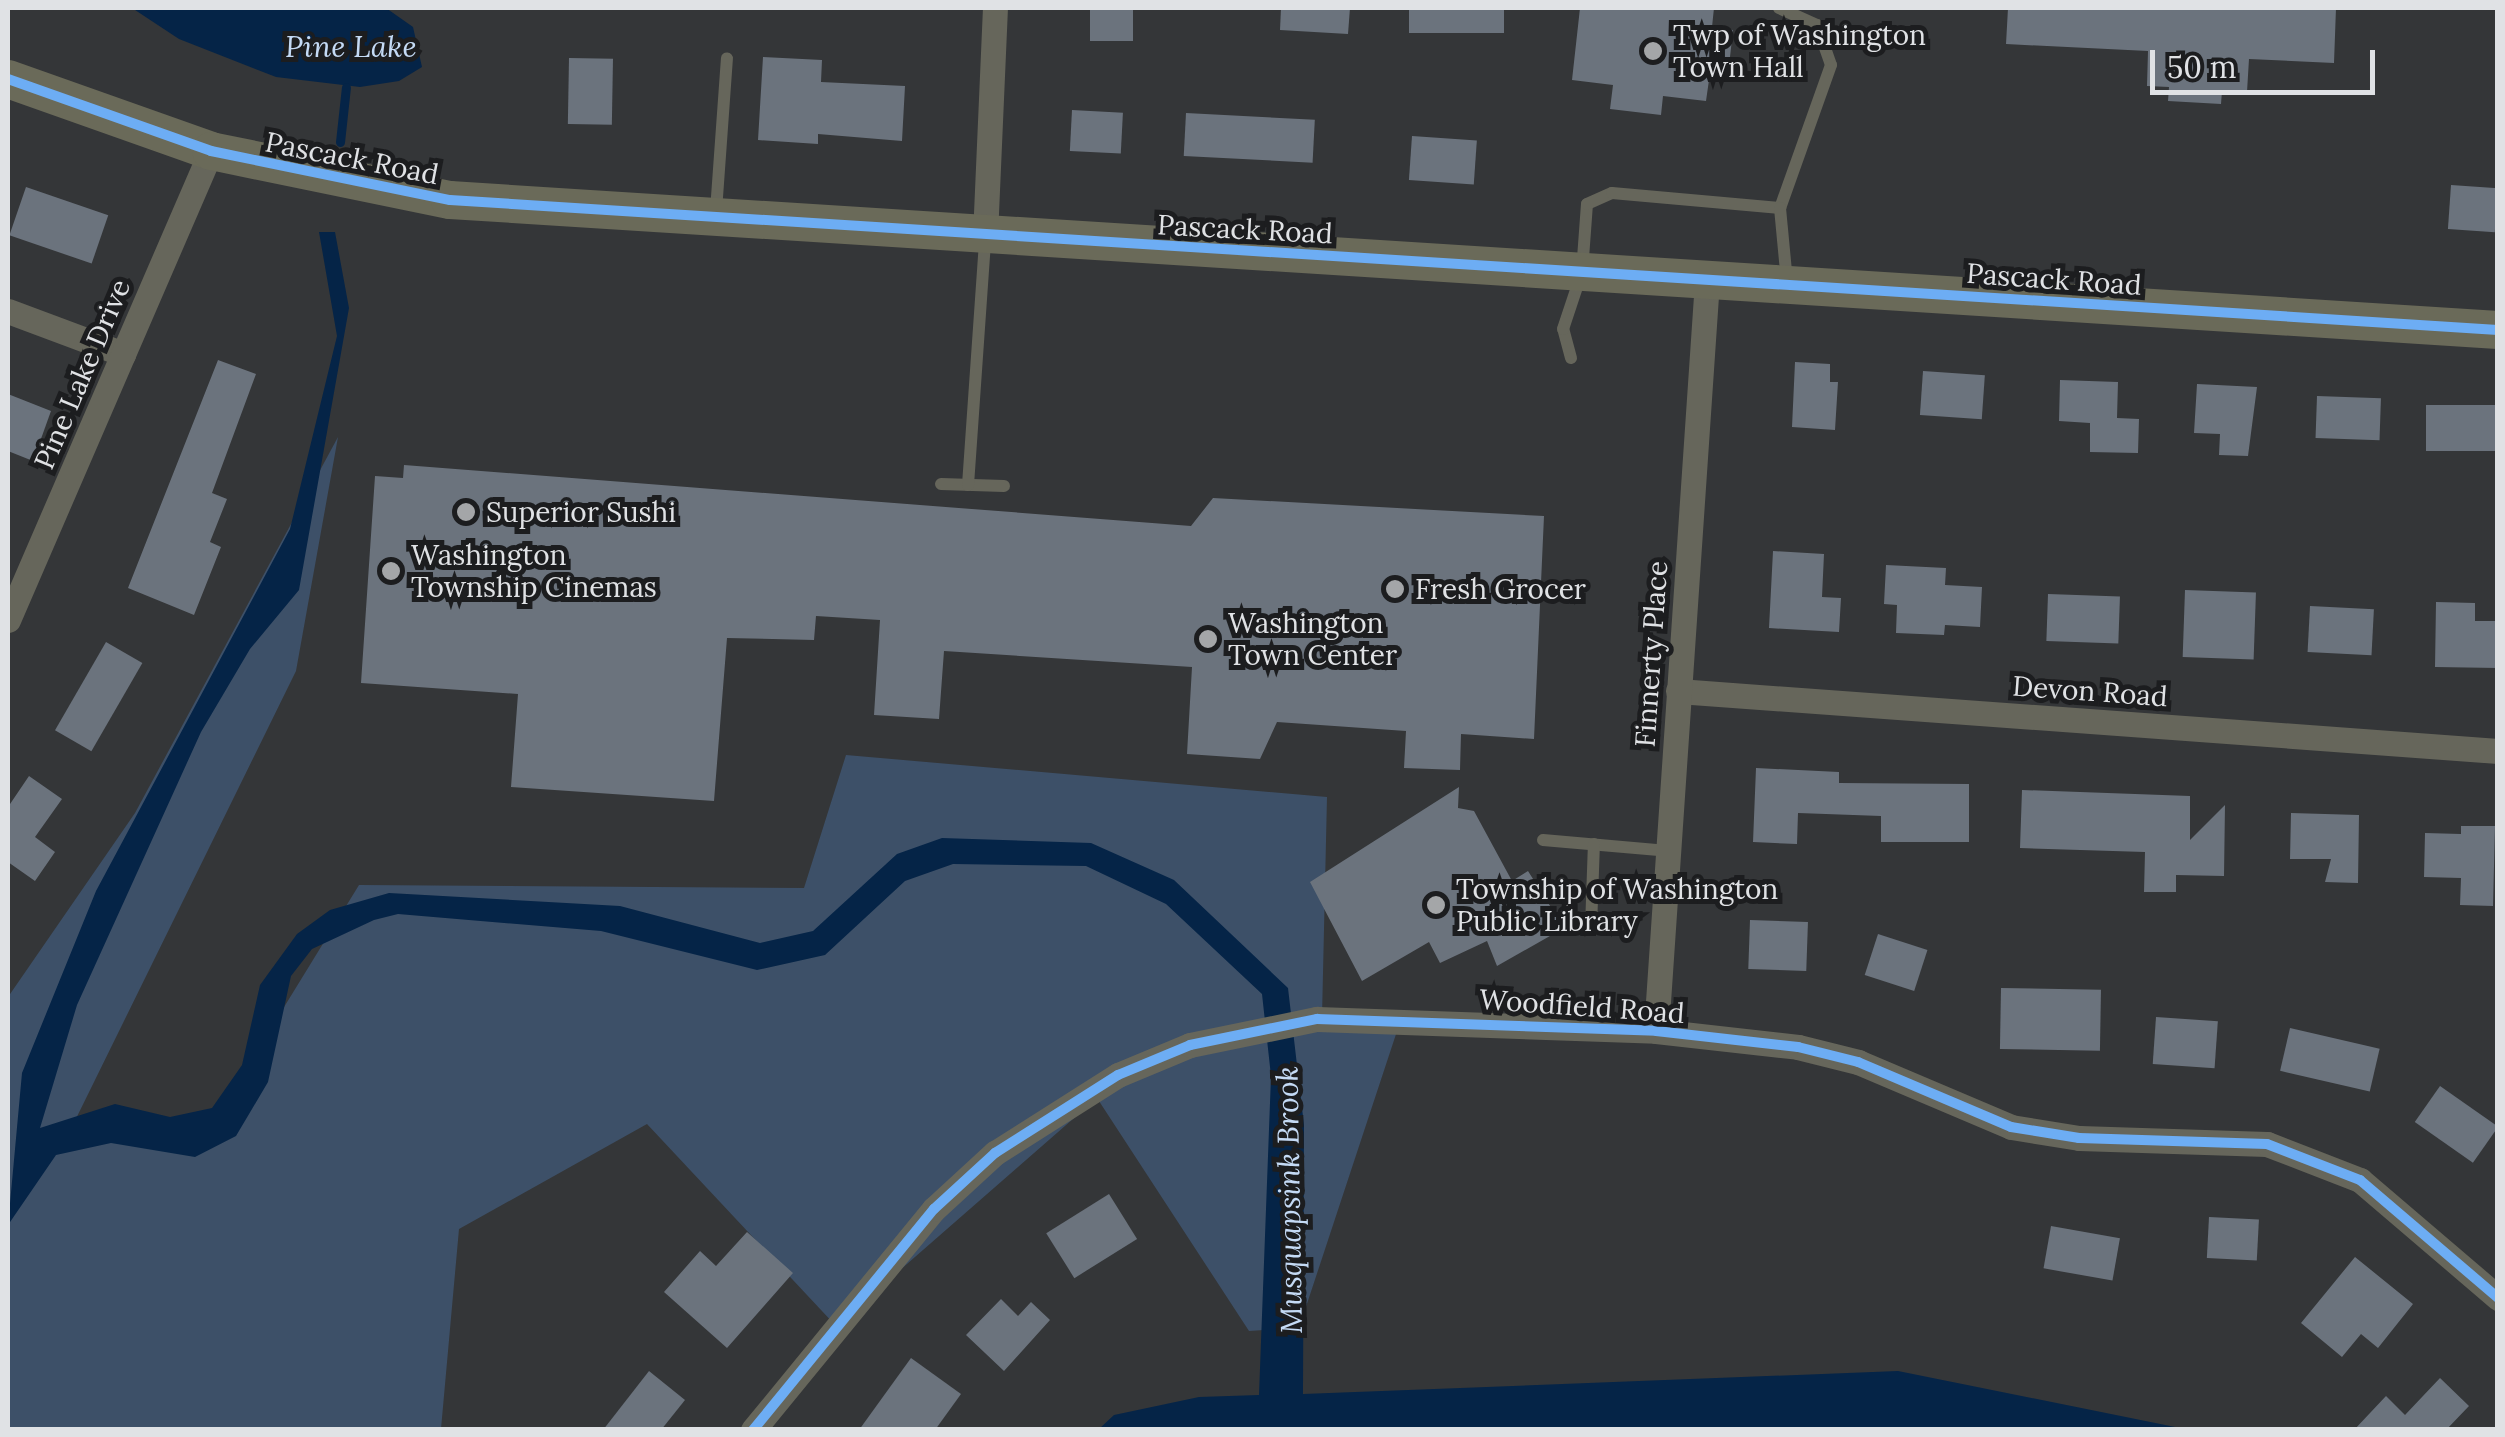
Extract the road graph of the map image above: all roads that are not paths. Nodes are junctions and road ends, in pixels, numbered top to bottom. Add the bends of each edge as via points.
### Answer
1 (995, 8) edge
2 (1779, 8) edge
3 (727, 58) dead end
4 (8, 79) edge
5 (211, 152) junction
6 (1780, 208) junction
7 (716, 210) junction
8 (985, 236) junction
9 (1582, 272) junction
10 (1707, 282) junction
11 (1787, 284) junction
12 (8, 311) edge
13 (2498, 330) edge
14 (123, 354) junction
15 (1571, 358) dead end
16 (941, 484) dead end
17 (968, 484) junction
18 (1004, 486) dead end
19 (8, 620) edge
20 (1678, 691) junction
21 (2498, 750) edge
22 (1543, 840) dead end
23 (1594, 844) junction
24 (1668, 851) junction
25 (1591, 928) dead end
26 (1656, 1030) junction
27 (2498, 1298) edge
28 (754, 1430) edge

1 - 8 street
2 - 6 lane via 1817,25 1831,65
3 - 7 lane
4 - 5 street, Pascack Road
5 - 7 street, Pascack Road via 450,200
5 - 14 street, Pine Lake Drive
6 - 9 lane via 1612,194 1587,204
6 - 11 lane
7 - 8 street, Pascack Road
8 - 9 street, Pascack Road
8 - 17 lane
9 - 10 street, Pascack Road
9 - 15 lane via 1562,329
10 - 11 street, Pascack Road
10 - 20 street, Finnerty Place
11 - 13 street, Pascack Road
12 - 14 street
14 - 19 street, Pine Lake Drive
16 - 17 lane
17 - 18 lane
20 - 21 street, Devon Road
20 - 24 street, Finnerty Place
22 - 23 lane
23 - 24 lane
23 - 25 lane
24 - 26 street, Finnerty Place
26 - 27 street, Woodfield Road via 1858,1062 2010,1127 2138,1142 2220,1138 2317,1159 2398,1207 2469,1280
26 - 28 street, Woodfield Road via 1376,1017 1302,1021 1190,1045 1073,1099 995,1153 934,1209

